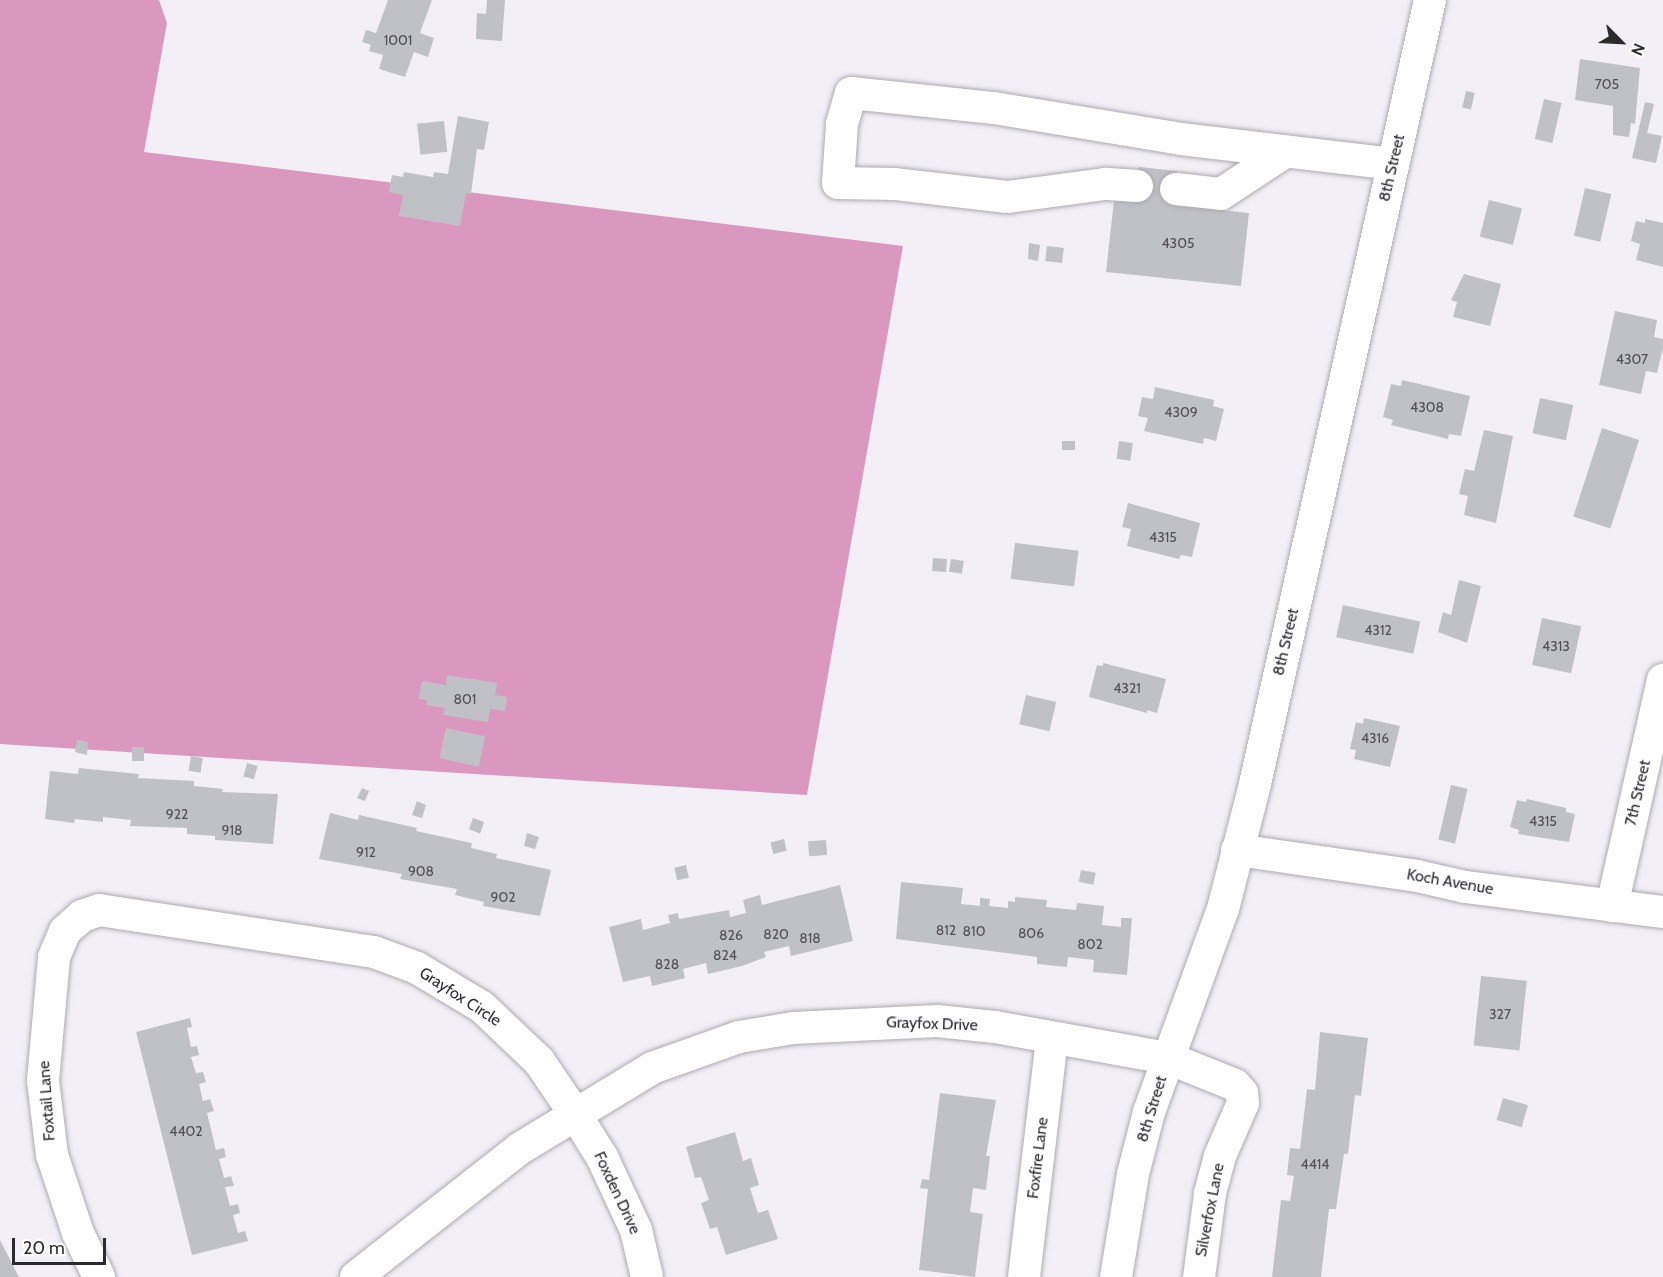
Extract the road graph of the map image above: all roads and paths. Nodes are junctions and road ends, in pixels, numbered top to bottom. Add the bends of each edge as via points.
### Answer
1 (1430, 0) edge
2 (1284, 152) junction
3 (1393, 165) junction
4 (1137, 186) dead end
5 (1176, 189) dead end
6 (1663, 680) edge
7 (1237, 850) junction
8 (1612, 906) junction
9 (1663, 912) edge
10 (74, 922) joint
11 (1052, 1039) junction
12 (1168, 1058) junction
13 (575, 1114) junction
14 (1226, 1144) joint
15 (99, 1277) edge
16 (356, 1277) edge
17 (647, 1277) edge
18 (1024, 1277) edge
19 (1116, 1277) edge
20 (1199, 1277) edge

1 - 3 street, 8th Street
2 - 3 street
2 - 4 street via 994,108 851,93 842,124 838,183 894,184 1007,197 1105,184
2 - 5 street via 1221,194
3 - 7 street, 8th Street
6 - 8 street, 7th Street
7 - 8 street, Koch Avenue
7 - 12 street, 8th Street via 1222,909
8 - 9 street, Koch Avenue
10 - 13 street, Grayfox Circle via 99,910 326,942 417,968 482,1007 509,1029 539,1060
10 - 15 street, Foxtail Lane via 65,931 54,957 44,1046 44,1092 52,1155 63,1196
11 - 12 street, Grayfox Drive
11 - 13 street, Grayfox Drive via 995,1027 937,1021 844,1022 793,1028 739,1037 652,1068
11 - 18 street, Foxfire Lane
12 - 14 street, Grayfox Drive via 1235,1085 1242,1093 1243,1103
12 - 19 street, 8th Street via 1133,1174
13 - 16 street via 519,1149
13 - 17 street, Foxden Drive via 602,1157 636,1230
14 - 20 street, Silverfox Lane via 1210,1194

